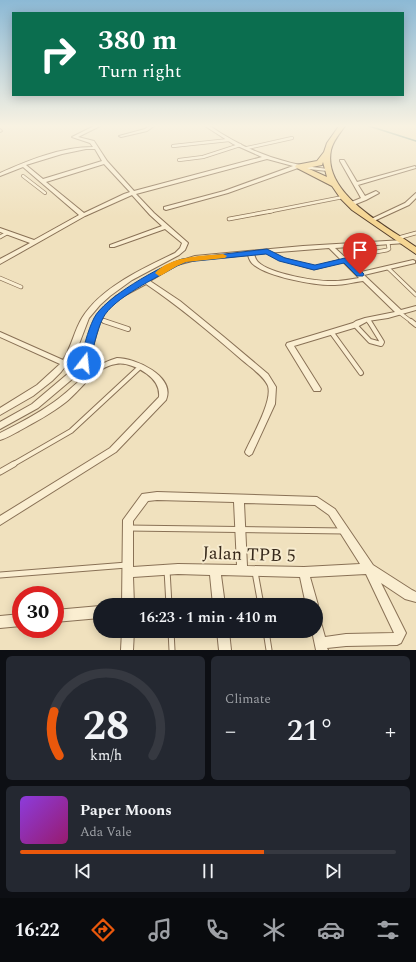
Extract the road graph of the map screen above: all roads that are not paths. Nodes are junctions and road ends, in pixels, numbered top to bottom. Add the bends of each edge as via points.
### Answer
1 (51, 156) edge
2 (101, 156) edge
3 (205, 156) edge
4 (324, 156) edge
5 (326, 156) edge
6 (268, 157) joint
7 (179, 160) dead end
8 (342, 161) dead end
9 (105, 162) junction
10 (23, 165) junction
11 (297, 167) junction
12 (415, 167) edge
13 (328, 170) junction
14 (0, 175) edge
15 (23, 176) dead end
16 (43, 181) junction
17 (35, 184) junction
18 (334, 184) junction
19 (355, 184) junction
20 (45, 193) dead end
21 (134, 193) junction
22 (376, 193) dead end
23 (416, 195) edge
24 (344, 196) junction
25 (364, 199) junction
26 (351, 204) junction
27 (166, 208) dead end
28 (83, 215) junction
29 (229, 219) dead end
30 (372, 220) junction
31 (165, 227) junction
32 (0, 230) edge
33 (7, 233) junction
34 (416, 233) edge
35 (0, 237) edge
36 (401, 240) junction
37 (33, 242) junction
38 (388, 243) junction
39 (112, 246) dead end
40 (330, 246) junction
41 (415, 249) edge
42 (267, 252) junction
43 (250, 254) junction
44 (344, 259) junction
45 (0, 262) edge
46 (415, 263) edge
47 (388, 268) junction
48 (362, 277) junction
49 (0, 278) edge
50 (146, 282) junction
51 (21, 287) dead end
52 (416, 295) edge
53 (416, 308) edge
54 (400, 313) junction
55 (98, 318) junction
56 (368, 320) junction
57 (356, 325) junction
58 (82, 326) junction
59 (416, 326) edge
60 (95, 328) junction
61 (128, 329) dead end
62 (332, 333) junction
63 (0, 334) edge
64 (64, 363) junction
65 (140, 367) junction
66 (361, 373) dead end
67 (317, 389) dead end
68 (0, 412) edge
69 (0, 426) edge
70 (0, 437) edge
71 (249, 452) dead end
72 (0, 472) edge
73 (239, 498) junction
74 (0, 521) edge
75 (128, 528) junction
76 (240, 530) junction
77 (345, 531) junction
78 (128, 568) junction
79 (167, 569) junction
80 (370, 569) junction
81 (215, 570) junction
82 (242, 571) junction
83 (254, 571) junction
84 (304, 572) junction
85 (0, 575) edge
86 (416, 597) edge
87 (128, 598) edge
88 (169, 598) edge
89 (219, 598) edge
90 (260, 598) edge
91 (310, 598) edge
92 (93, 613) edge
93 (64, 615) edge
94 (12, 621) edge
95 (0, 622) edge
96 (128, 638) edge
97 (171, 638) edge
98 (224, 638) edge
99 (267, 638) edge
100 (321, 646) edge
101 (128, 650) edge
102 (172, 650) edge
103 (225, 650) edge
104 (269, 650) edge

1 - 10 street
2 - 9 street
3 - 7 lane
4 - 11 main road via 319,163
5 - 13 main road
6 - 11 street
6 - 21 street
8 - 19 street
9 - 16 street
9 - 21 street
10 - 14 street
10 - 16 street
11 - 13 street
11 - 18 main road
11 - 27 street via 226,192
12 - 19 street
13 - 18 main road
15 - 17 lane
16 - 17 lane
16 - 28 street
17 - 20 lane
18 - 24 main road
19 - 25 street
21 - 28 street
21 - 31 street
22 - 25 street
23 - 30 street via 407,204
24 - 26 main road
24 - 29 lane
25 - 26 street
26 - 30 main road
28 - 37 street
30 - 36 main road
31 - 39 street
31 - 58 street via 185,243 183,249 112,291 88,315
32 - 33 street
33 - 35 lane
33 - 37 street
34 - 36 lane
36 - 38 street
36 - 41 main road
37 - 45 street
38 - 40 street
38 - 44 lane via 390,248 387,250
40 - 42 street
40 - 44 street
42 - 43 street
42 - 44 lane via 314,268
43 - 48 street via 255,263 264,268 310,281 336,283
43 - 50 street via 185,260
44 - 48 street
46 - 47 street
47 - 48 street
47 - 52 lane
48 - 54 street
49 - 51 lane
50 - 55 street via 118,297
50 - 71 street via 197,317 265,376 272,387 271,404
53 - 54 street
54 - 56 street
54 - 59 lane
55 - 60 street
55 - 61 lane
56 - 57 street
56 - 57 lane via 382,342 380,344 371,342
57 - 62 street
58 - 60 street
58 - 64 street via 71,354
60 - 69 street via 80,368 35,406
62 - 66 lane
62 - 67 street via 290,345
63 - 64 street
64 - 68 street via 26,398
65 - 70 street via 118,361 98,369 53,407
65 - 72 lane via 71,431
65 - 74 street via 159,381 164,390 163,398 112,450
73 - 75 street via 145,497 128,520
73 - 76 street
73 - 77 street via 317,501 332,512
75 - 76 lane
75 - 78 street
76 - 77 lane
76 - 82 street
77 - 80 street
78 - 79 street, Jalan TPB 5
78 - 85 lane
78 - 87 street
79 - 81 street, Jalan TPB 5
79 - 88 lane
80 - 84 street, Jalan TPB 5
80 - 86 street
80 - 100 street via 400,633 399,637 346,640
81 - 82 street, Jalan TPB 5
81 - 89 street
82 - 83 street, Jalan TPB 5
83 - 84 street, Jalan TPB 5
83 - 90 lane
84 - 91 street
92 - 93 street
94 - 95 street
96 - 101 street
97 - 102 lane
98 - 103 street
99 - 104 lane

